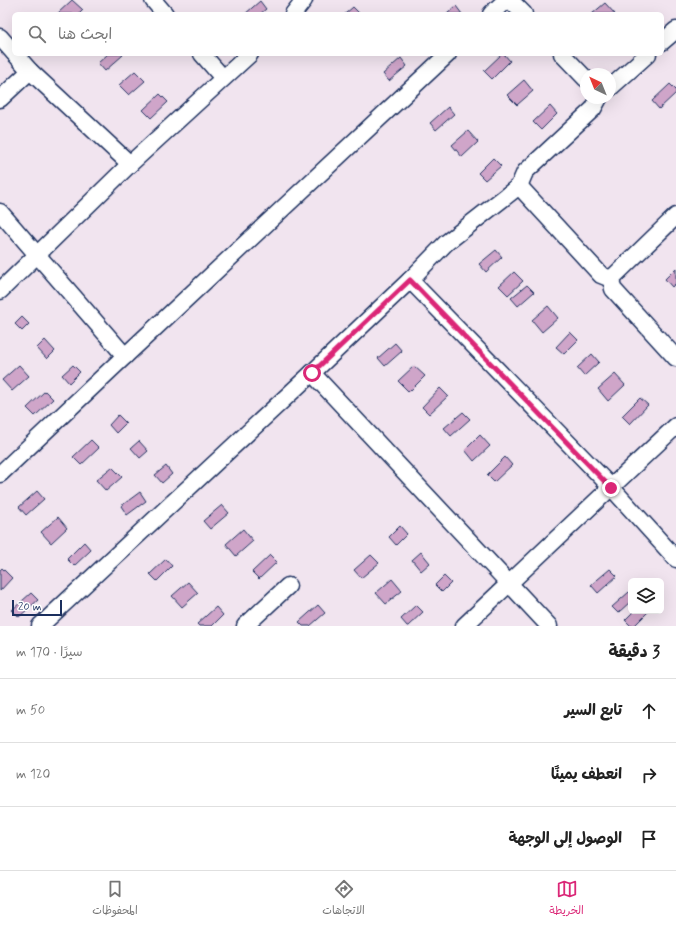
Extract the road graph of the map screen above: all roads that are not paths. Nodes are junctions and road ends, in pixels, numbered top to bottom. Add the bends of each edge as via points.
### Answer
1 (153, 0) edge
2 (304, 0) edge
3 (506, 0) edge
4 (510, 0) edge
5 (163, 12) edge
6 (295, 12) edge
7 (493, 12) edge
8 (522, 12) edge
9 (676, 30) edge
10 (0, 37) edge
11 (664, 40) edge
12 (12, 50) edge
13 (18, 56) edge
14 (204, 56) edge
15 (248, 56) edge
16 (446, 56) edge
17 (564, 56) edge
18 (646, 56) edge
19 (30, 71) junction
20 (580, 73) edge
21 (224, 78) junction
22 (616, 83) edge
23 (0, 99) edge
24 (596, 104) edge
25 (130, 164) junction
26 (518, 186) junction
27 (0, 212) edge
28 (676, 216) edge
29 (37, 256) junction
30 (611, 279) junction
31 (410, 280) junction
32 (0, 291) edge
33 (125, 356) junction
34 (676, 358) edge
35 (312, 373) junction
36 (676, 426) edge
37 (0, 474) edge
38 (611, 488) junction
39 (676, 558) edge
40 (509, 584) junction
41 (288, 586) dead end
42 (40, 626) edge
43 (245, 626) edge
44 (464, 626) edge
45 (549, 626) edge

1 - 5 street
2 - 6 street
3 - 7 street
4 - 8 street
9 - 11 street
10 - 12 street
13 - 19 street
14 - 21 street
15 - 21 street
16 - 33 street
17 - 20 street
18 - 22 street
19 - 23 street
19 - 25 street
21 - 25 street
24 - 26 street via 525,172
25 - 29 street
26 - 30 street via 601,275
26 - 31 street via 446,243
27 - 29 street
28 - 30 street
29 - 32 street
29 - 33 street
30 - 34 street via 613,289
31 - 35 street
31 - 38 street
33 - 37 street
35 - 40 street
35 - 42 street
36 - 38 street
38 - 39 street
38 - 40 street
40 - 44 street
40 - 45 street
41 - 43 street

